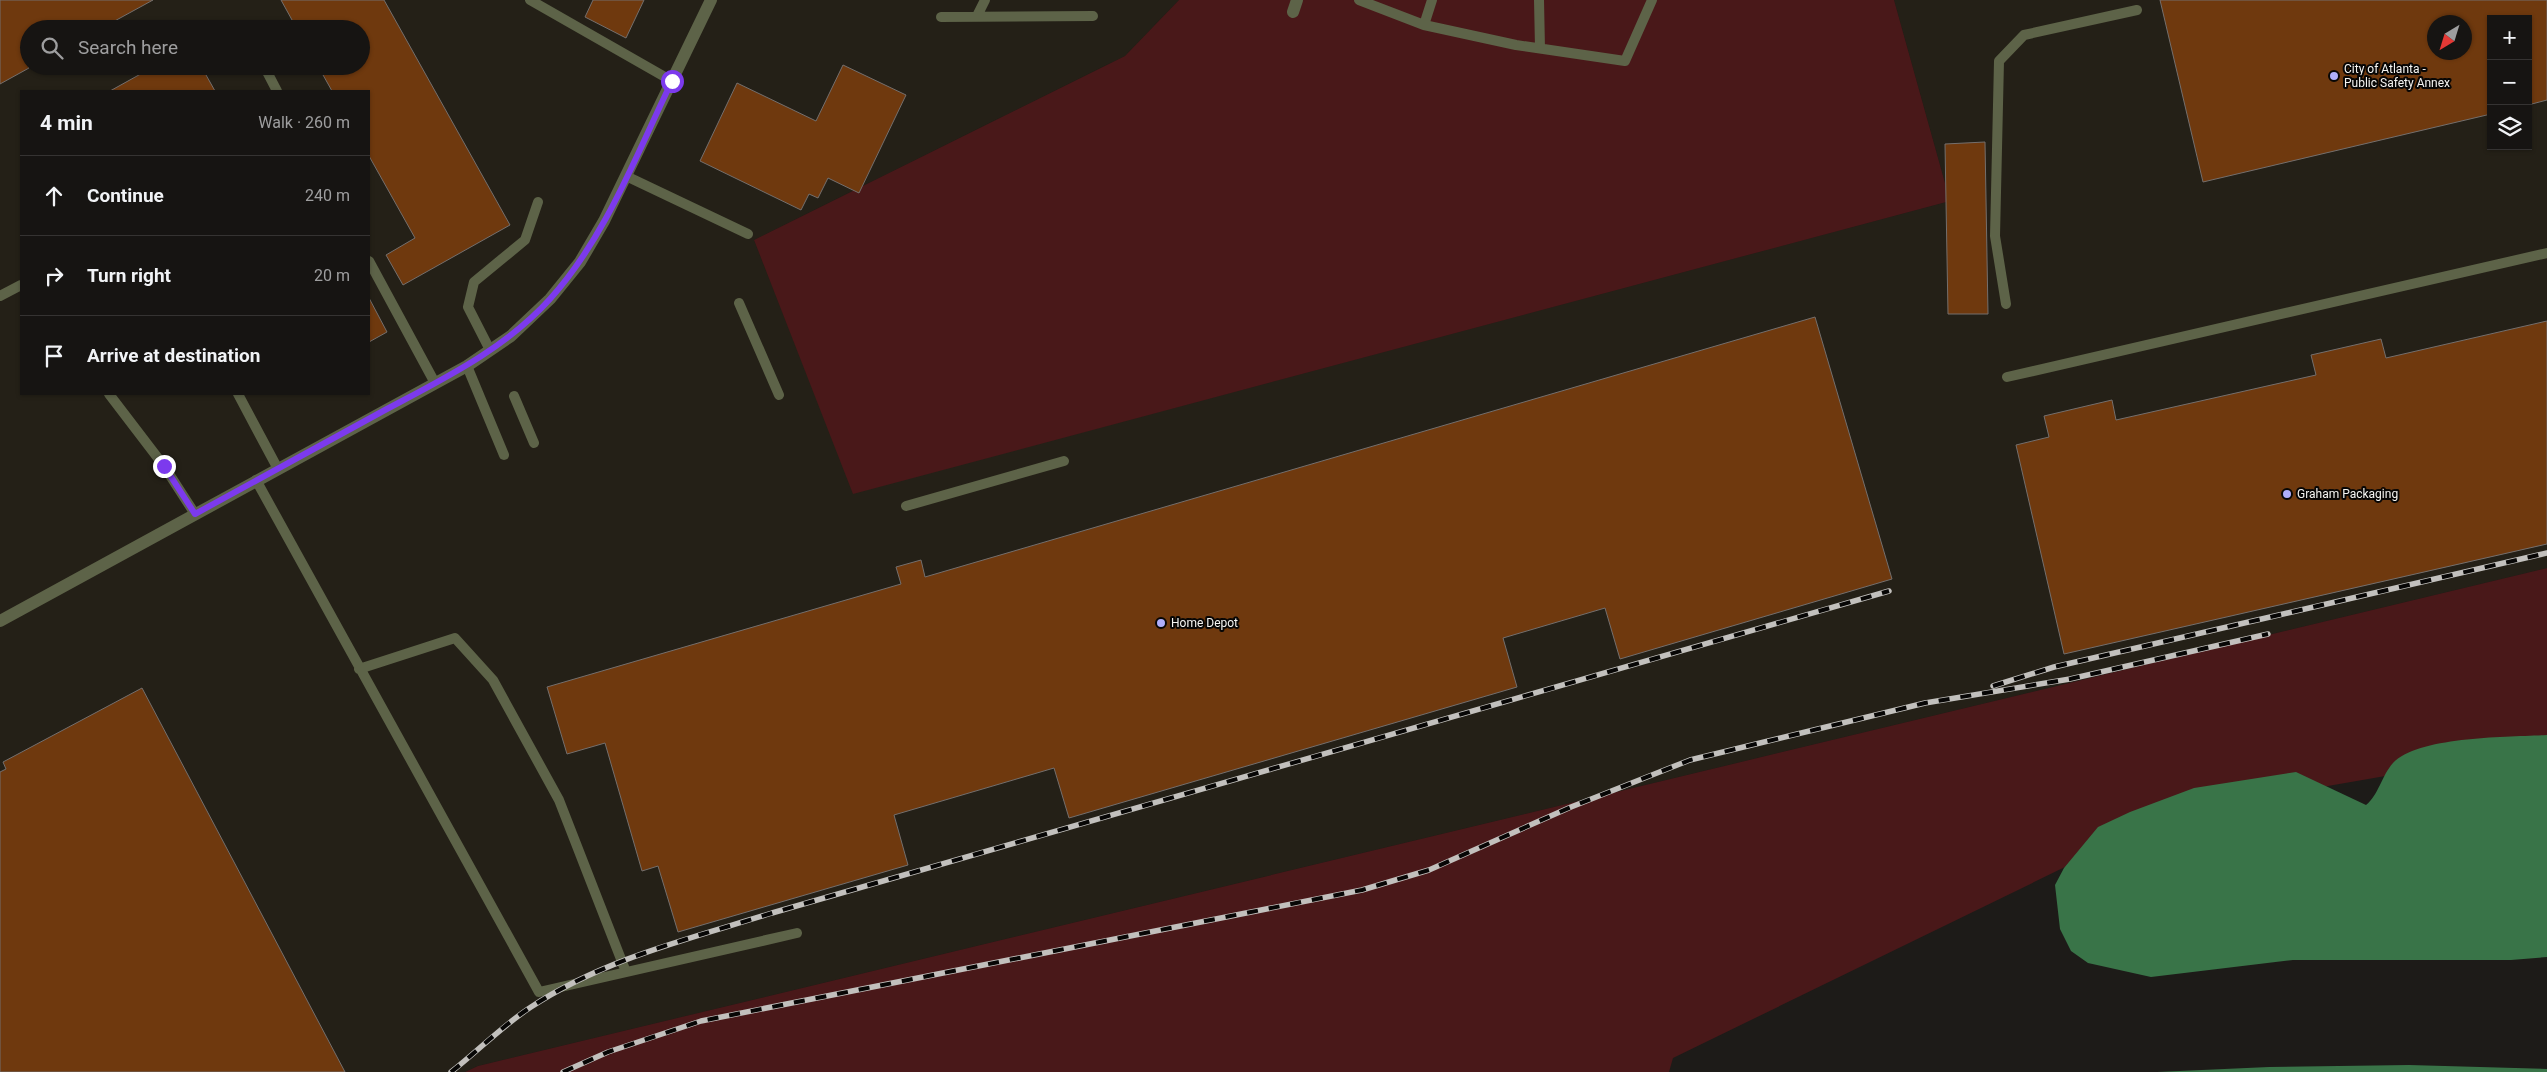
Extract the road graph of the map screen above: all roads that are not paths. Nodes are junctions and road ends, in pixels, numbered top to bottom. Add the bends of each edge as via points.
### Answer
1 (530, 0) edge
2 (711, 0) edge
3 (985, 0) edge
4 (1359, 0) edge
5 (1432, 0) edge
6 (1539, 0) edge
7 (1652, 0) edge
8 (2138, 10) dead end
9 (977, 16) junction
10 (1093, 16) dead end
11 (941, 17) dead end
12 (1424, 24) junction
13 (1540, 48) junction
14 (269, 75) edge
15 (672, 81) junction
16 (276, 90) edge
17 (626, 176) junction
18 (538, 202) dead end
19 (748, 234) dead end
20 (2547, 253) edge
21 (370, 263) edge
22 (20, 286) edge
23 (0, 296) edge
24 (740, 302) dead end
25 (2006, 304) dead end
26 (490, 350) junction
27 (466, 366) junction
28 (2007, 378) dead end
29 (435, 383) junction
30 (110, 395) edge
31 (239, 395) edge
32 (779, 395) dead end
33 (514, 396) dead end
34 (534, 443) dead end
35 (504, 455) dead end
36 (1064, 461) dead end
37 (278, 469) junction
38 (256, 480) junction
39 (906, 506) dead end
40 (195, 514) junction
41 (0, 621) edge
42 (359, 669) junction
43 (797, 933) dead end
44 (626, 972) junction

1 - 15 lane
2 - 15 street
3 - 9 lane
4 - 12 lane
5 - 12 lane
6 - 13 lane
7 - 13 lane via 1626,61
8 - 25 lane via 2024,35 1999,62 1994,236
9 - 10 lane
9 - 11 lane
12 - 13 lane via 1516,46
14 - 16 lane
15 - 17 street
17 - 19 lane
17 - 26 street via 580,262 550,299 511,336
18 - 26 lane via 525,240 474,282 468,307
20 - 28 lane
21 - 29 lane
22 - 23 lane
24 - 32 lane
26 - 27 street
27 - 29 street
27 - 35 lane
29 - 37 street
30 - 40 lane via 164,466
31 - 37 lane
33 - 34 lane
36 - 39 lane
37 - 38 street
38 - 40 street
38 - 42 lane
40 - 41 street
42 - 44 lane via 539,992
42 - 44 lane via 455,638 493,680 559,800
43 - 44 lane

